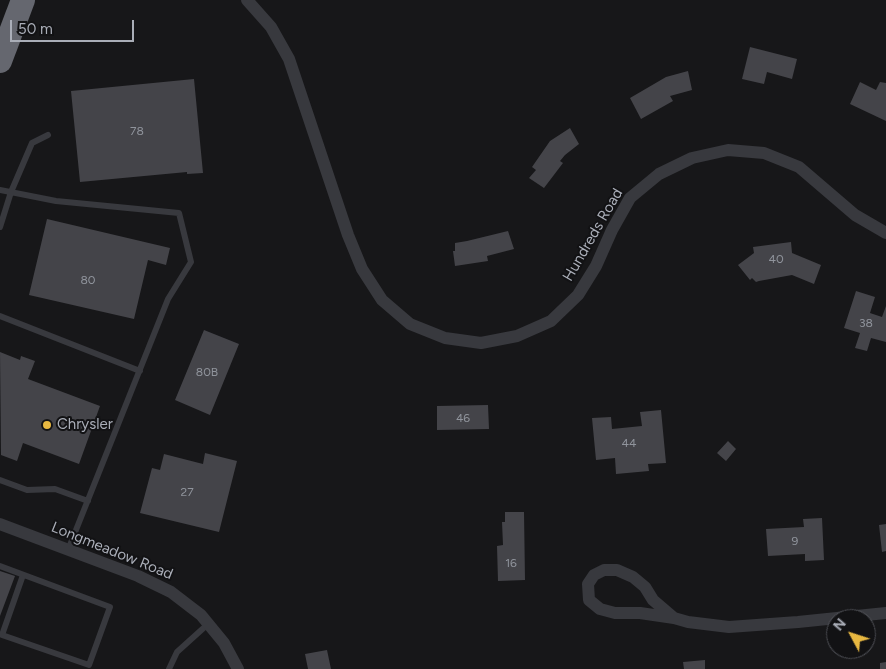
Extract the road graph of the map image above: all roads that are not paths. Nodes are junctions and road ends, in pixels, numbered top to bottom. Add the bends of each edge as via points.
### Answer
1 (23, 0) edge
2 (247, 0) edge
3 (0, 61) edge
4 (48, 135) dead end
5 (0, 190) edge
6 (11, 192) junction
7 (0, 227) edge
8 (886, 233) edge
9 (0, 316) edge
10 (140, 371) junction
11 (0, 480) edge
12 (88, 501) junction
13 (0, 524) edge
14 (68, 550) junction
15 (0, 566) edge
16 (24, 575) junction
17 (886, 613) edge
18 (674, 618) junction
19 (208, 624) junction
20 (169, 669) edge
21 (238, 669) edge

1 - 3 highway
2 - 8 street, Hundreds Road via 271,27 289,59 362,269 382,300 410,324 444,338 481,344 517,336 551,320 578,295 630,198 658,174 692,158 728,150 764,154 799,167 855,215
4 - 6 lane via 32,143
5 - 6 lane
6 - 7 lane
6 - 10 lane via 56,202 179,213 191,262 168,299
9 - 10 lane
10 - 12 lane
11 - 12 lane via 27,490 55,490
12 - 14 lane
13 - 14 street, Longmeadow Road
14 - 19 street, Longmeadow Road via 171,592 201,614
15 - 16 lane
16 - 16 lane via 2,634 89,665 110,608
17 - 18 street via 730,627
18 - 18 street via 633,577 616,570 604,570 594,575 588,584 589,600 600,609
19 - 20 lane via 177,652
19 - 21 street, Longmeadow Road via 224,643

